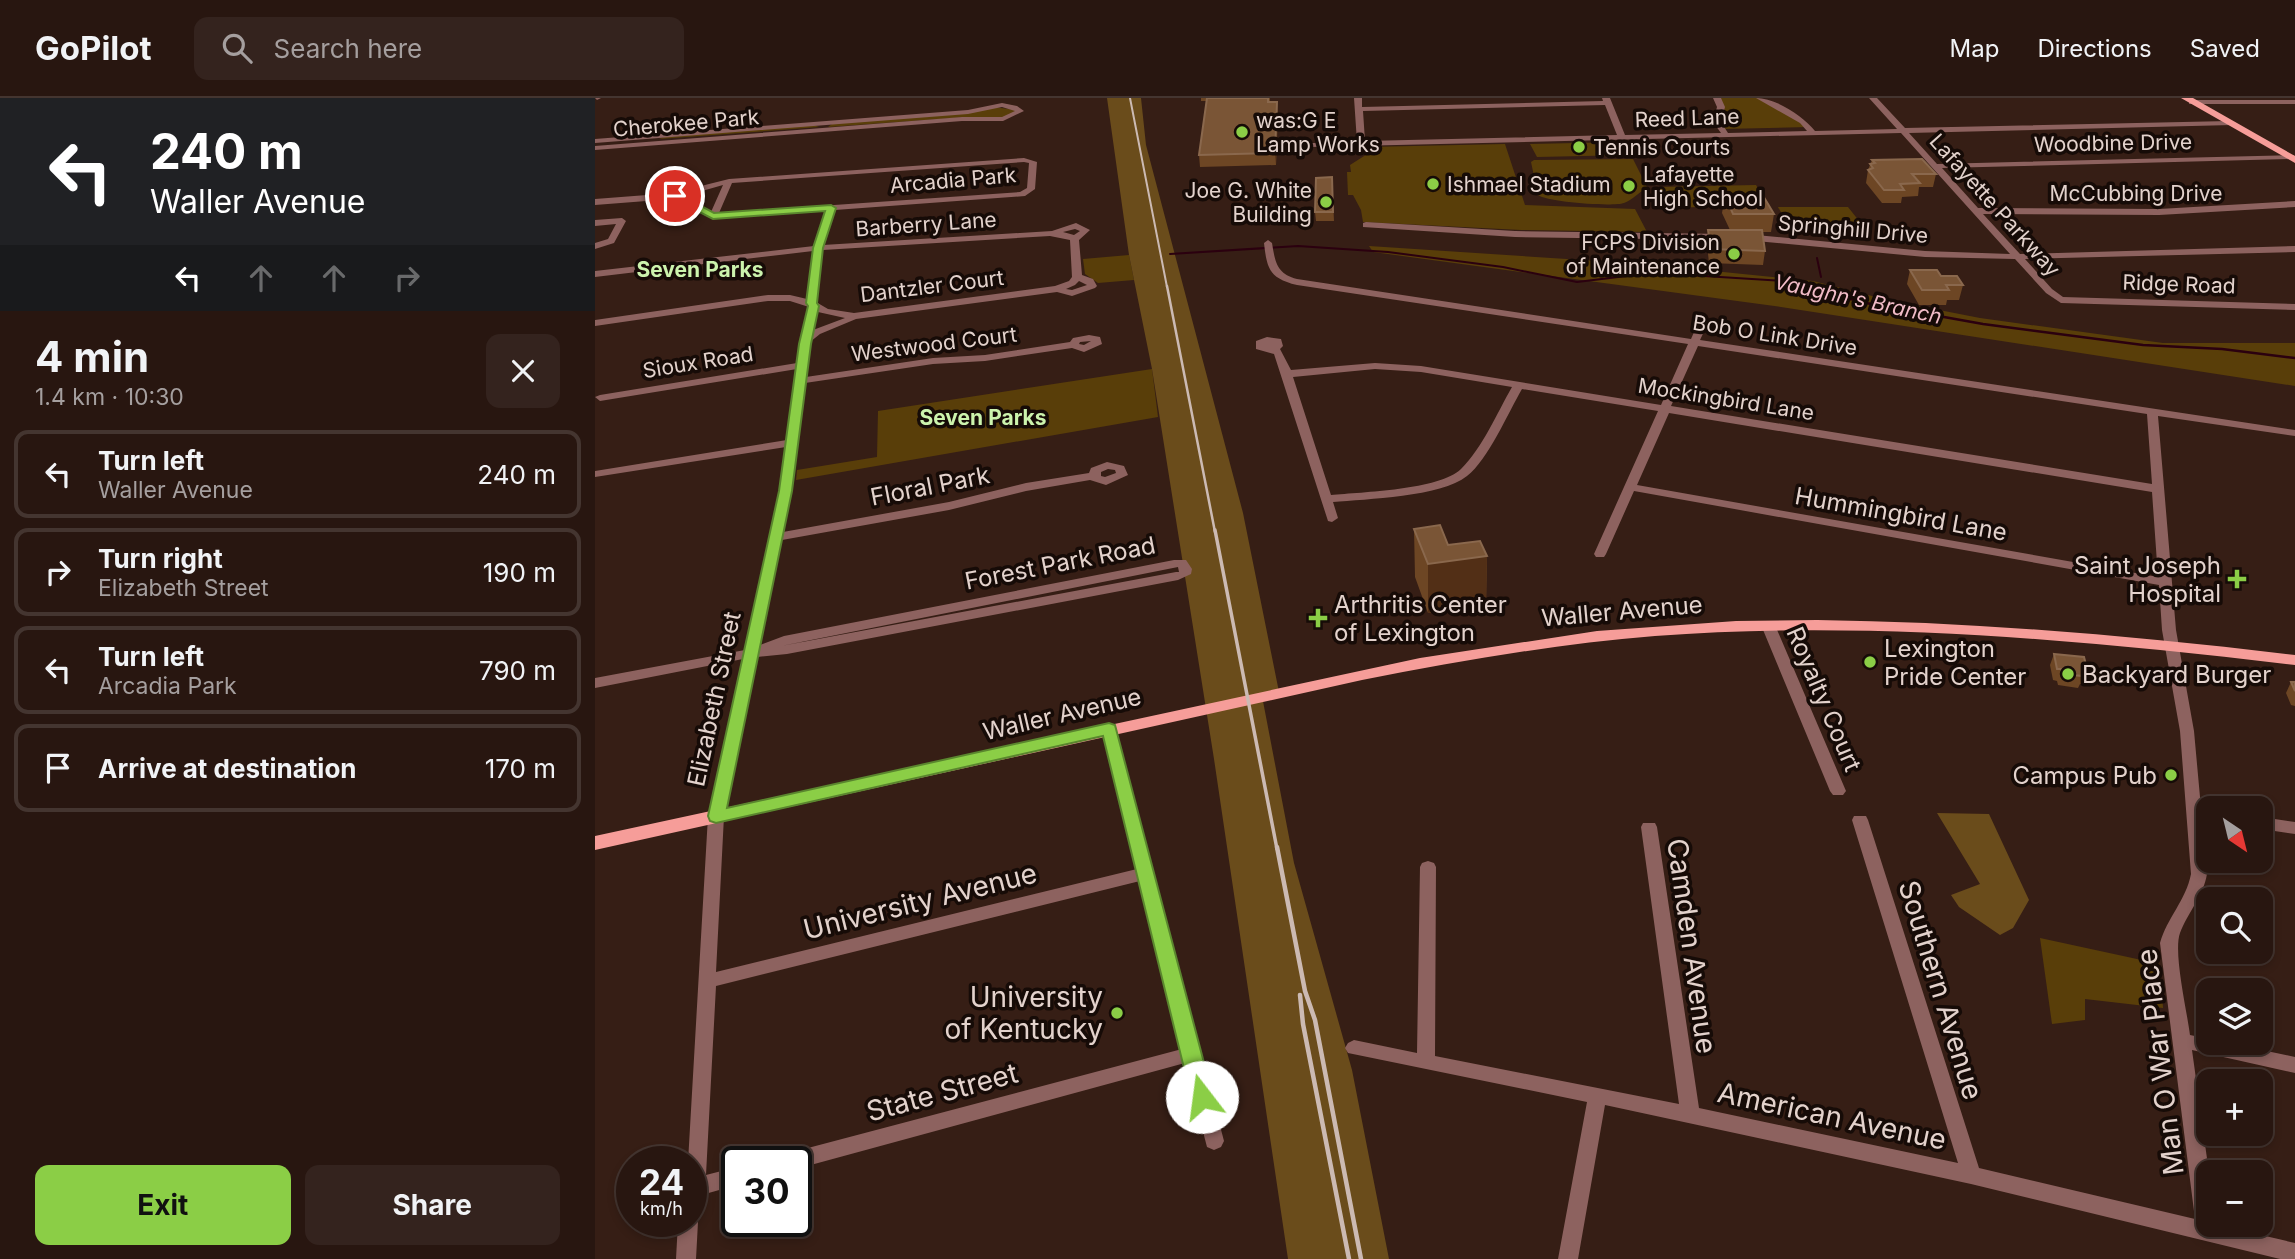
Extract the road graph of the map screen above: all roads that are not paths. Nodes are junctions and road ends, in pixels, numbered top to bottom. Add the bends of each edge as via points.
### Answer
1 (1358, 98) edge
2 (1717, 98) edge
3 (1760, 98) edge
4 (1873, 98) edge
5 (1885, 98) edge
6 (2189, 100) edge
7 (1606, 101) edge
8 (2295, 102) edge
9 (1358, 109) junction
10 (2229, 122) junction
11 (824, 127) junction
12 (1905, 130) junction
13 (1812, 132) junction
14 (1726, 135) junction
15 (1622, 137) junction
16 (655, 140) junction
17 (595, 141) edge
18 (1361, 144) junction
19 (1314, 145) dead end
20 (595, 148) edge
21 (2293, 159) edge
22 (1937, 166) junction
23 (729, 181) junction
24 (673, 196) junction
25 (595, 202) edge
26 (2295, 204) edge
27 (831, 208) junction
28 (1978, 211) junction
29 (713, 216) junction
30 (595, 223) edge
31 (1366, 225) dead end
32 (1050, 233) junction
33 (1074, 239) junction
34 (595, 246) edge
35 (1268, 247) dead end
36 (818, 248) junction
37 (2295, 249) edge
38 (2019, 257) junction
39 (595, 274) edge
40 (816, 275) junction
41 (1077, 277) junction
42 (1057, 289) junction
43 (768, 298) junction
44 (2061, 300) joint
45 (812, 305) junction
46 (2295, 307) edge
47 (887, 313) junction
48 (595, 323) edge
49 (1703, 323) dead end
50 (806, 342) junction
51 (1693, 342) junction
52 (1073, 345) dead end
53 (1274, 348) dead end
54 (802, 365) junction
55 (1287, 374) junction
56 (800, 382) junction
57 (1519, 385) junction
58 (600, 398) dead end
59 (1664, 409) junction
60 (2153, 412) junction
61 (2295, 433) edge
62 (792, 443) junction
63 (595, 474) edge
64 (1093, 476) dead end
65 (1630, 486) junction
66 (2158, 489) junction
67 (1326, 499) junction
68 (1332, 518) dead end
69 (775, 537) junction
70 (1600, 554) dead end
71 (2165, 582) junction
72 (986, 607) junction
73 (1768, 625) junction
74 (2171, 645) junction
75 (751, 653) junction
76 (2295, 660) edge
77 (595, 683) edge
78 (1109, 729) junction
79 (1838, 791) dead end
80 (2199, 796) edge
81 (716, 816) junction
82 (1860, 820) dead end
83 (2273, 824) edge
84 (1649, 827) dead end
85 (2295, 828) edge
86 (595, 843) edge
87 (1428, 867) dead end
88 (1146, 873) junction
89 (2199, 873) edge
90 (708, 981) junction
91 (2184, 1041) junction
92 (1354, 1048) dead end
93 (1190, 1054) junction
94 (1426, 1063) junction
95 (2295, 1065) edge
96 (1597, 1096) junction
97 (1690, 1114) junction
98 (1214, 1141) dead end
99 (698, 1146) edge
100 (812, 1156) edge
101 (2198, 1160) edge
102 (1971, 1175) junction
103 (2196, 1228) edge
104 (687, 1237) edge
105 (2233, 1237) edge
106 (2295, 1253) edge
107 (686, 1259) edge
108 (1568, 1259) edge

1 - 9 street
2 - 14 street via 1721,104 1717,122
3 - 13 street via 1803,121
4 - 12 street, Lafayette Parkway via 1896,127
5 - 12 street, Lafayette Parkway via 1910,126
6 - 8 street
6 - 10 main road
7 - 9 street
7 - 15 street
9 - 18 street
10 - 12 street, Reed Lane
10 - 21 main road
11 - 11 street, Cherokee Park via 1003,119 1020,111 997,106
11 - 16 street, Cherokee Park
12 - 13 street, Reed Lane
12 - 22 street, Lafayette Parkway
13 - 14 street, Reed Lane
14 - 15 street, Reed Lane
15 - 18 street, Reed Lane
16 - 17 street, Cherokee Park
16 - 20 street, Cherokee Park
18 - 19 street, Reed Lane
21 - 22 street, Woodbine Drive
22 - 28 street, Lafayette Parkway
23 - 24 street, Arcadia Park
23 - 27 street, Arcadia Park via 1033,162 1031,189 1022,194
23 - 29 street
24 - 25 street, Arcadia Park
24 - 29 street
26 - 28 street, McCubbing Drive via 2159,212
27 - 29 street, Arcadia Park
27 - 36 street, Elizabeth Street
28 - 38 street, Lafayette Parkway
30 - 34 street via 622,221 611,241
31 - 38 street, Springhill Drive via 1524,234 1761,238 1925,254
32 - 33 street, Barberry Lane
32 - 33 street, Barberry Lane via 1076,226 1086,230
32 - 36 street, Barberry Lane
33 - 41 street, Dantzler Court
35 - 51 street, Bob O Link Drive via 1275,274 1283,279
36 - 39 street, Barberry Lane
36 - 40 street, Elizabeth Street
37 - 38 street, Springhill Drive
38 - 44 street, Lafayette Parkway
40 - 43 street via 800,289
40 - 45 street, Elizabeth Street
41 - 42 street, Dantzler Court
41 - 42 street, Dantzler Court via 1093,286 1072,293
42 - 47 street, Dantzler Court
43 - 45 street, Dantzler Court
43 - 48 street
44 - 46 street, Ridge Road
45 - 47 street, Dantzler Court via 838,315
45 - 50 street, Elizabeth Street
47 - 50 street via 830,325
49 - 51 street
50 - 54 street, Elizabeth Street
51 - 59 street
51 - 60 street, Bob O Link Drive
52 - 56 street, Westwood Court
53 - 55 street
54 - 56 street, Elizabeth Street
54 - 58 street, Sioux Road
55 - 57 street, Mockingbird Lane via 1385,366
55 - 67 street
56 - 62 street, Elizabeth Street
57 - 59 street, Mockingbird Lane
57 - 67 street via 1458,477 1435,485
59 - 65 street
59 - 66 street, Mockingbird Lane
60 - 61 street, Bob O Link Drive
60 - 66 street, Man O War Place
62 - 63 street
62 - 69 street, Elizabeth Street
64 - 69 street, Floral Park
65 - 70 street
65 - 71 street, Hummingbird Lane
66 - 71 street, Man O War Place
67 - 68 street
69 - 75 street, Elizabeth Street
71 - 74 street, Man O War Place
72 - 72 street, Forest Park Road via 1178,576 1186,569 1182,563 1174,564
72 - 75 street, Forest Park Road via 787,650
73 - 74 main road, Waller Avenue via 1960,627
73 - 78 main road, Waller Avenue via 1655,631 1495,649 1410,663
73 - 79 street, Royalty Court
74 - 76 main road, Waller Avenue
74 - 80 street, Man O War Place
75 - 77 street, Forest Park Road
75 - 81 street, Elizabeth Street
78 - 81 main road, Waller Avenue
78 - 88 street
81 - 86 main road, Waller Avenue
81 - 90 street, Elizabeth Street
82 - 102 street, Southern Avenue
83 - 85 street
84 - 97 street, Camden Avenue
87 - 94 street
88 - 90 street, University Avenue
88 - 93 street
89 - 91 street, Man O War Place via 2198,886 2169,943
90 - 99 street, Elizabeth Street
91 - 95 street
91 - 101 street, Man O War Place
92 - 94 street, American Avenue
93 - 98 street
93 - 100 street, State Street
94 - 96 street, American Avenue
96 - 97 street, American Avenue
96 - 108 street
97 - 102 street, American Avenue
102 - 103 street, American Avenue
104 - 107 street
105 - 106 street, American Avenue

